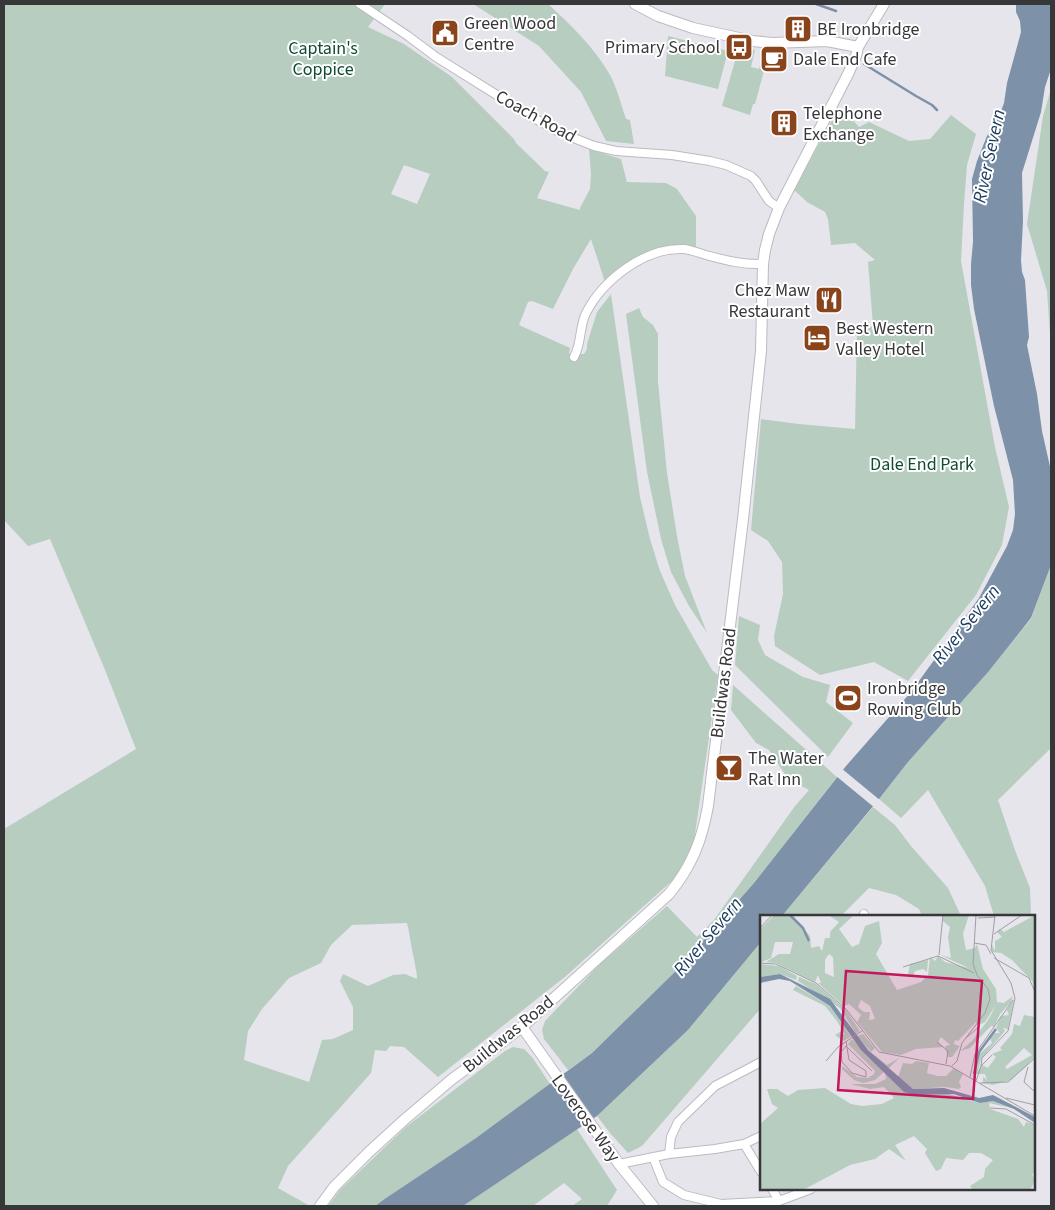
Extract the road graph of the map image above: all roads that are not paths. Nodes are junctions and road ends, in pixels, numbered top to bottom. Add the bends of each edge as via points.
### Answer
1 (360, 4) edge
2 (635, 4) edge
3 (884, 4) edge
4 (858, 47) junction
5 (779, 208) junction
6 (763, 264) junction
7 (579, 353) dead end
8 (522, 1027) junction
9 (760, 1063) edge
10 (760, 1136) edge
11 (744, 1144) junction
12 (669, 1154) junction
13 (653, 1156) junction
14 (620, 1164) junction
15 (760, 1170) edge
16 (773, 1190) edge
17 (808, 1190) edge
18 (779, 1201) junction
19 (320, 1206) edge
20 (653, 1206) edge

1 - 5 street, Coach Road via 436,57 561,133 616,151 672,155 726,165 751,176 769,201
2 - 4 street via 693,28 753,41 827,41
3 - 4 street, Buildwas Road
4 - 5 street, Buildwas Road via 848,74
5 - 6 street, Buildwas Road
6 - 7 street via 744,264 673,249 647,256 613,278 594,302 584,318
6 - 8 street, Buildwas Road via 761,351 743,519 708,806 702,832 691,863 670,894
8 - 14 street, Loverose Way
8 - 19 street, Buildwas Road via 404,1120 334,1187
9 - 12 street via 715,1086 678,1122 671,1137
10 - 11 street
11 - 12 street
11 - 15 street
12 - 13 street
13 - 14 street
13 - 18 street via 663,1182 684,1195 721,1204
14 - 20 street, Loverose Way
16 - 18 street
17 - 18 street

